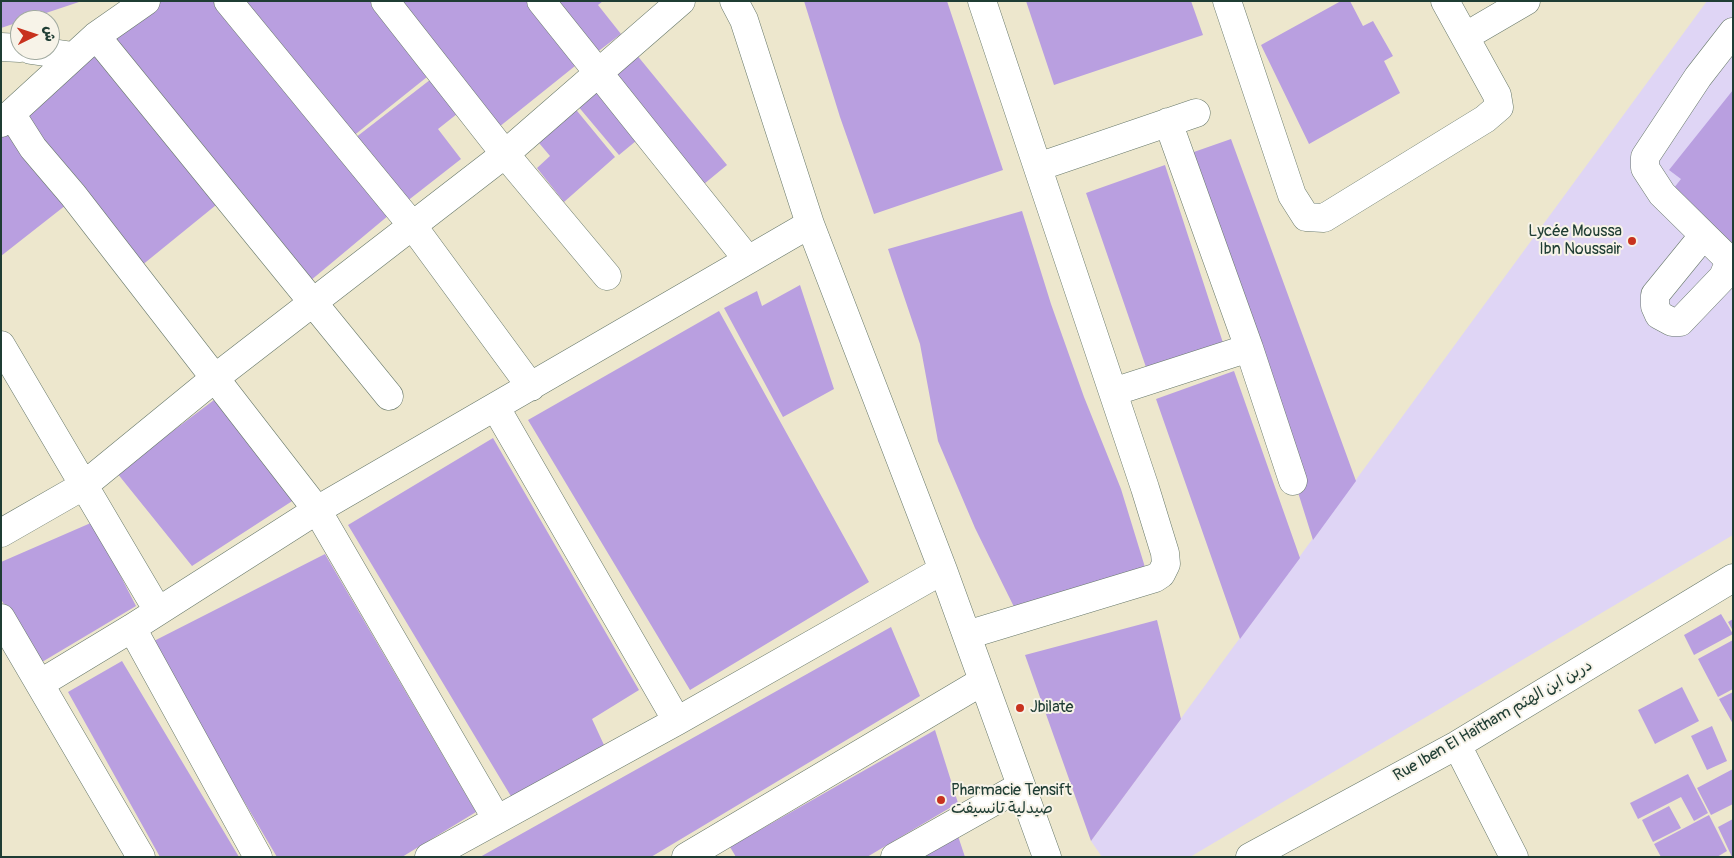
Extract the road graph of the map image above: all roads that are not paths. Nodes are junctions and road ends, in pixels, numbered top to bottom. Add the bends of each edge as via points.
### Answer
1 (146, 1) edge
2 (228, 1) edge
3 (385, 1) edge
4 (541, 1) edge
5 (681, 1) edge
6 (734, 1) edge
7 (982, 1) edge
8 (1226, 1) edge
9 (1445, 1) edge
10 (1526, 1) edge
11 (1733, 32) edge
12 (96, 36) junction
13 (1466, 36) junction
14 (60, 54) edge
15 (73, 56) junction
16 (597, 72) junction
17 (1196, 112) dead end
18 (6, 119) edge
19 (1168, 122) junction
20 (505, 154) junction
21 (1038, 167) junction
22 (810, 224) junction
23 (412, 225) junction
24 (1703, 236) dead end
25 (748, 260) junction
26 (607, 276) dead end
27 (312, 303) junction
28 (1, 345) edge
29 (1249, 348) junction
30 (216, 378) junction
31 (532, 387) junction
32 (1114, 392) junction
33 (389, 396) dead end
34 (496, 408) junction
35 (1293, 481) dead end
36 (83, 486) junction
37 (317, 510) junction
38 (1, 533) edge
39 (943, 570) junction
40 (1733, 578) edge
41 (158, 612) junction
42 (1, 618) edge
43 (132, 628) junction
44 (967, 635) junction
45 (983, 680) junction
46 (41, 683) junction
47 (678, 721) junction
48 (1457, 745) junction
49 (1021, 786) junction
50 (496, 818) junction
51 (714, 850) edge
52 (141, 857) edge
53 (258, 857) edge
54 (429, 857) edge
55 (686, 857) edge
56 (895, 857) edge
57 (1047, 857) edge
58 (1250, 857) edge
59 (1514, 857) edge

1 - 12 street
2 - 23 street
3 - 20 street
4 - 16 street
5 - 16 street
6 - 22 street via 744,20
7 - 21 street
8 - 13 street via 1292,196 1306,217 1324,218 1485,119 1499,107 1497,94
9 - 13 street
10 - 13 street
11 - 24 street via 1698,77 1645,157 1645,168 1662,194
12 - 15 street
12 - 27 street
14 - 15 street
15 - 18 street
16 - 20 street
16 - 25 street
17 - 19 street
18 - 30 street via 73,195
19 - 21 street
19 - 29 street
20 - 23 street
20 - 26 street
21 - 32 street
22 - 25 street
22 - 39 street
23 - 27 street
23 - 31 street
25 - 31 street
27 - 30 street
27 - 33 street
28 - 36 street
29 - 32 street
29 - 35 street
30 - 36 street
30 - 37 street
31 - 34 street
32 - 44 street via 1165,553 1164,569 1155,578
34 - 37 street
34 - 47 street
36 - 38 street
36 - 41 street
37 - 41 street
37 - 50 street
39 - 44 street
39 - 47 street
40 - 48 street, Rue Iben El Haitham دربن ابن الهثم
41 - 43 street
42 - 46 street
43 - 46 street
43 - 53 street
44 - 45 street
45 - 49 street
45 - 51 street
46 - 52 street
47 - 50 street
48 - 58 street, Rue Iben El Haitham دربن ابن الهثم
48 - 59 street
49 - 56 street
49 - 57 street
50 - 54 street
51 - 55 street

